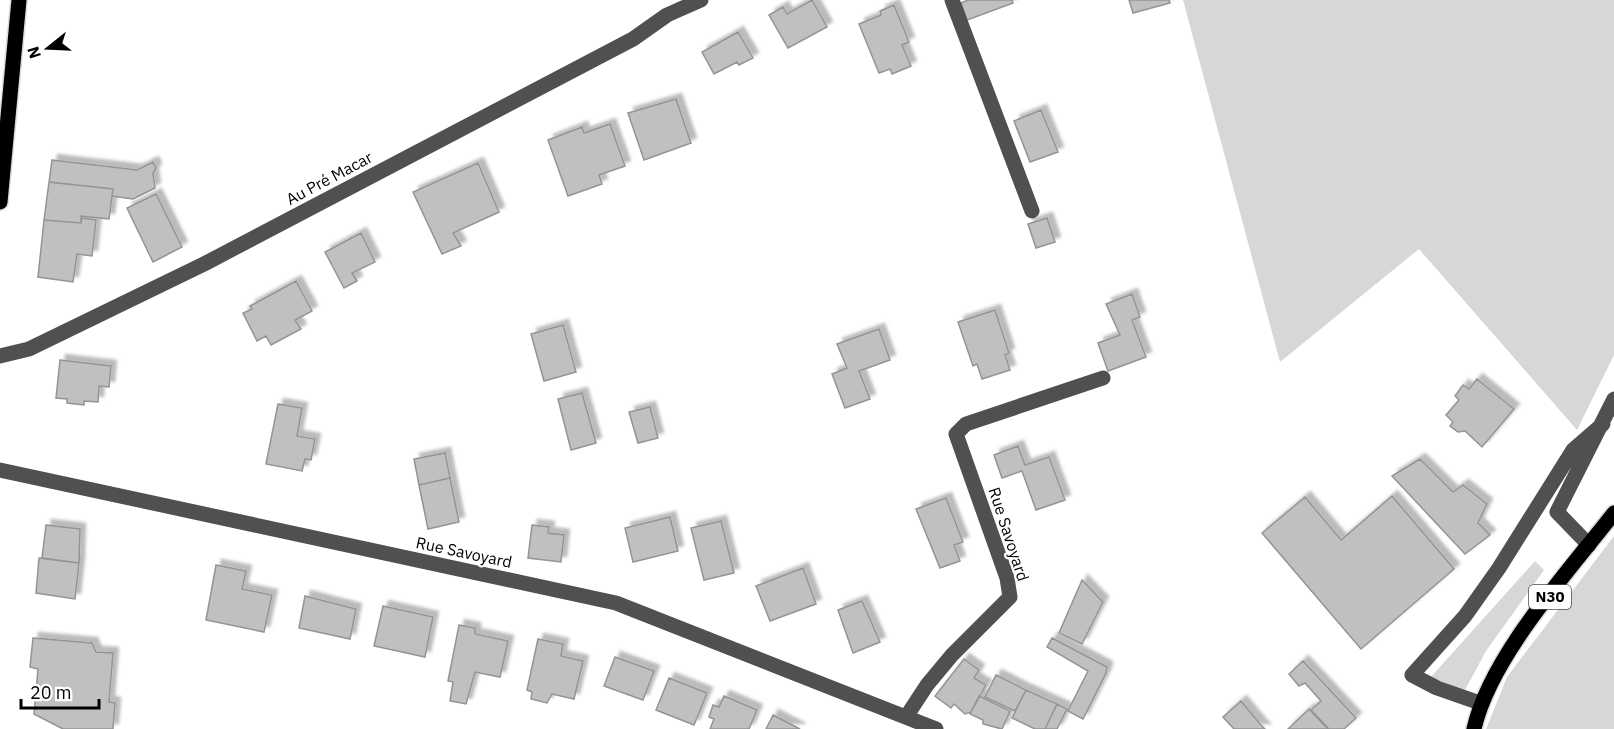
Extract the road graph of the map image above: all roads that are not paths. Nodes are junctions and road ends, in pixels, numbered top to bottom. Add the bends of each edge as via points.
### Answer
1 (19, 0) edge
2 (674, 0) edge
3 (701, 0) edge
4 (952, 0) edge
5 (667, 15) junction
6 (0, 202) edge
7 (1032, 211) dead end
8 (0, 356) edge
9 (1104, 378) dead end
10 (1614, 399) edge
11 (1603, 424) junction
12 (0, 470) edge
13 (1614, 513) edge
14 (1589, 545) junction
15 (1480, 703) junction
16 (906, 717) junction
17 (936, 729) edge
18 (1474, 729) edge

1 - 6 main road
2 - 5 street, Au Pré Macar
3 - 5 street, Au Pré Macar
4 - 7 street
5 - 8 street, Au Pré Macar via 633,39 204,264 29,349
9 - 16 street, Rue Savoyard via 966,424 956,434 1007,578 1010,597 952,655
10 - 11 street
11 - 14 street via 1557,512
11 - 15 street via 1573,450 1479,597 1412,675
12 - 16 street, Rue Savoyard via 616,603
13 - 14 main road, N30
14 - 15 main road, N30 via 1511,648
15 - 18 main road, N30
16 - 17 street, Rue Savoyard

